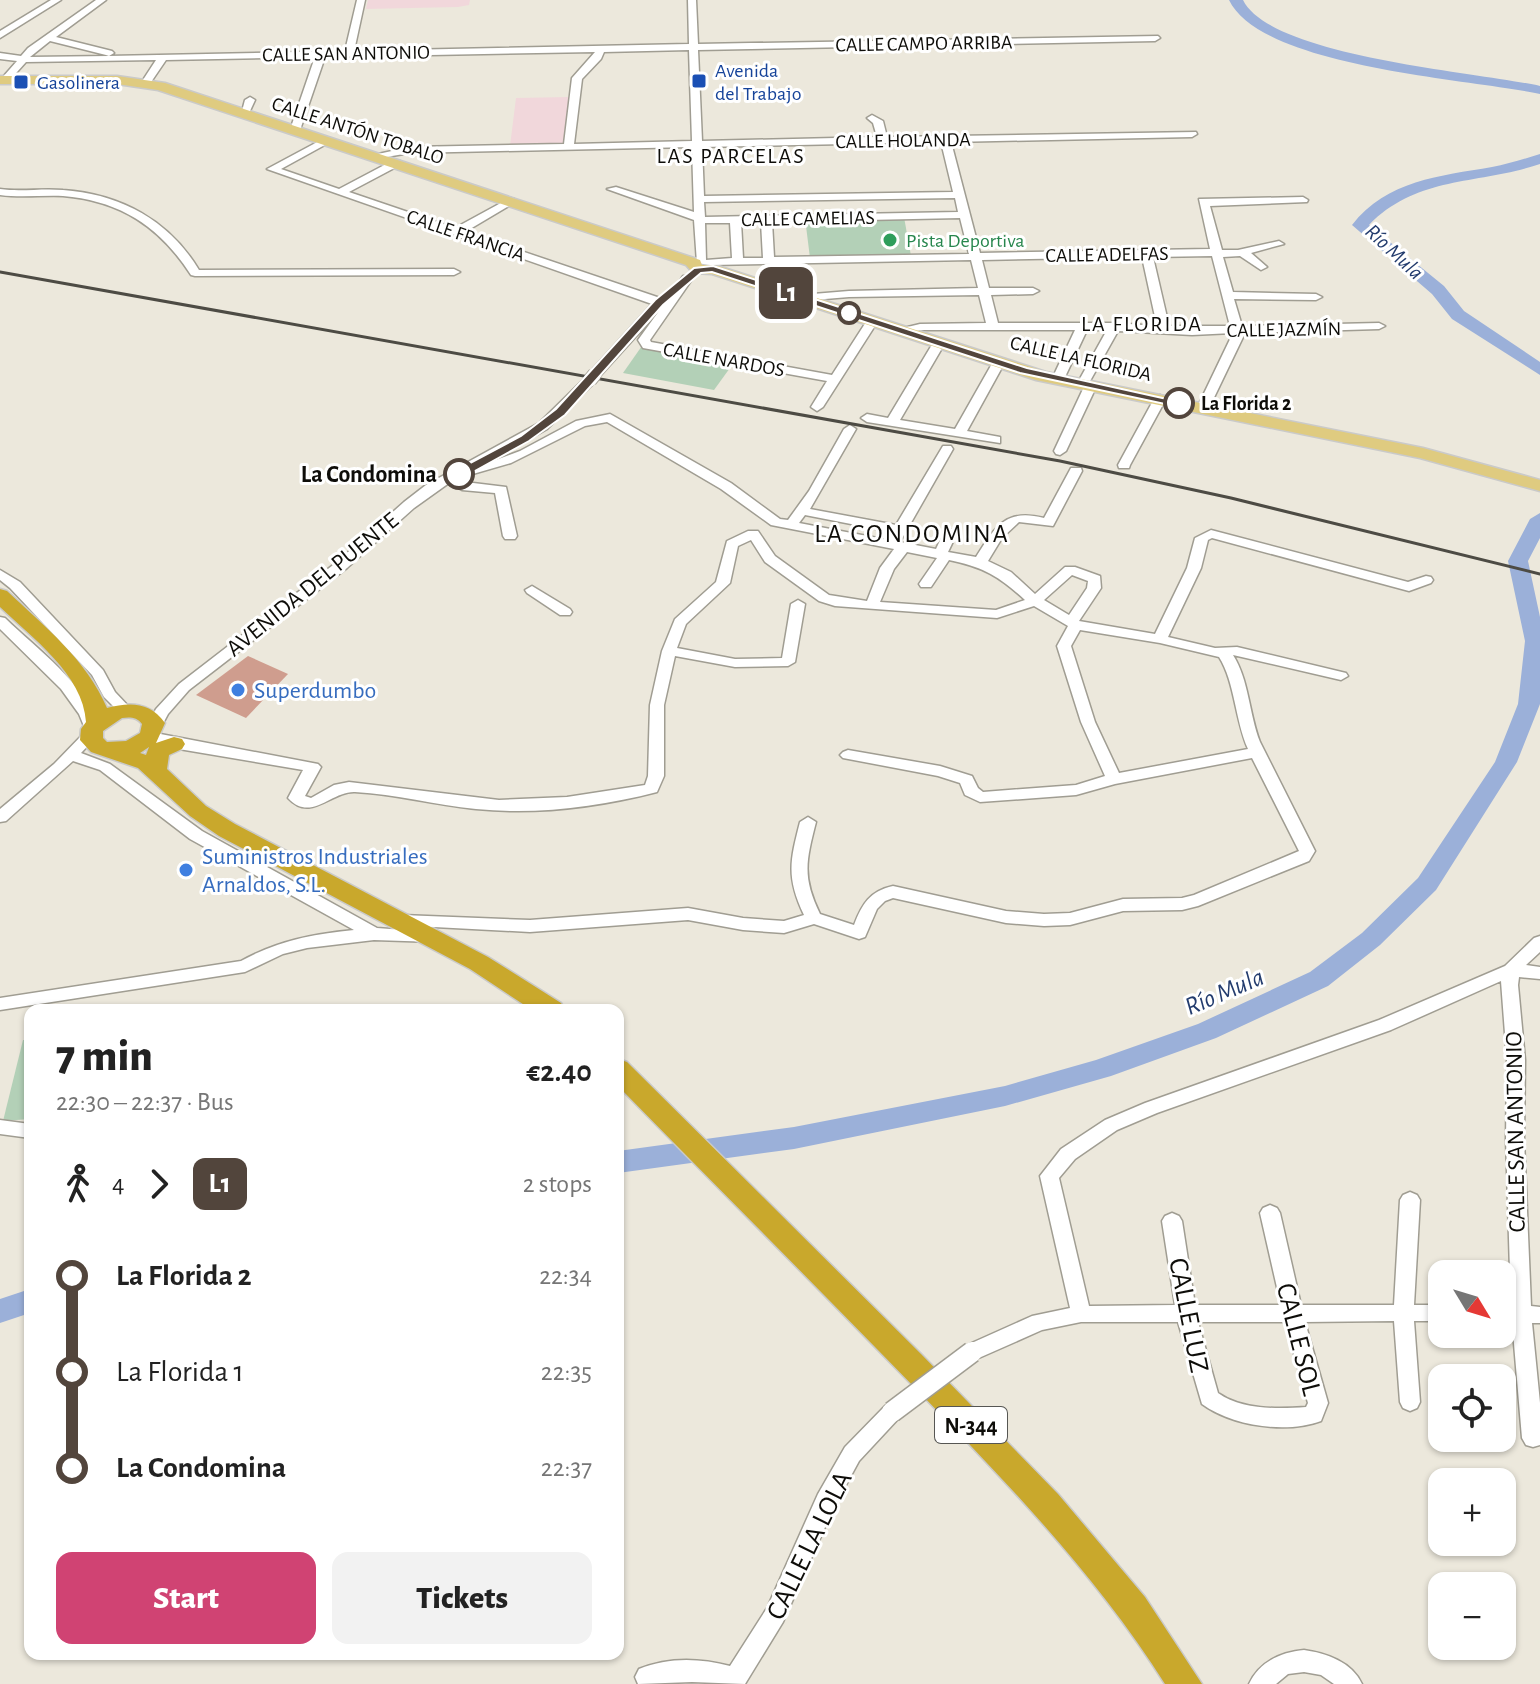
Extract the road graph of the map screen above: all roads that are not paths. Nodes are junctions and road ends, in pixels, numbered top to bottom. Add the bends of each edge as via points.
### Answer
1 (57, 0) edge
2 (102, 0) edge
3 (692, 0) edge
4 (360, 5) edge
5 (0, 35) edge
6 (49, 38) junction
7 (1155, 38) dead end
8 (211, 44) dead end
9 (693, 46) junction
10 (645, 47) junction
11 (601, 48) junction
12 (349, 53) junction
13 (321, 54) junction
14 (0, 56) edge
15 (206, 56) junction
16 (163, 57) junction
17 (130, 58) junction
18 (21, 59) junction
19 (646, 63) dead end
20 (2, 80) edge
21 (146, 83) junction
22 (872, 118) dead end
23 (295, 130) junction
24 (1192, 134) dead end
25 (945, 139) junction
26 (883, 140) junction
27 (327, 141) junction
28 (697, 143) junction
29 (569, 146) junction
30 (374, 156) junction
31 (396, 163) junction
32 (612, 189) dead end
33 (0, 192) edge
34 (341, 192) junction
35 (960, 195) junction
36 (699, 199) junction
37 (1303, 200) dead end
38 (510, 201) junction
39 (965, 215) junction
40 (700, 219) junction
41 (766, 219) junction
42 (735, 220) junction
43 (457, 232) junction
44 (1279, 244) dead end
45 (1242, 252) junction
46 (1147, 253) junction
47 (1216, 253) junction
48 (975, 255) junction
49 (738, 259) junction
50 (769, 259) junction
51 (701, 267) junction
52 (1261, 267) dead end
53 (454, 272) dead end
54 (1033, 291) dead end
55 (983, 292) junction
56 (1227, 295) junction
57 (1316, 297) dead end
58 (801, 298) junction
59 (659, 302) junction
60 (872, 321) junction
61 (993, 326) junction
62 (1083, 326) junction
63 (1115, 326) junction
64 (1379, 326) dead end
65 (1164, 329) junction
66 (901, 330) junction
67 (1239, 330) junction
68 (939, 343) junction
69 (999, 362) junction
70 (835, 379) junction
71 (1058, 379) junction
72 (1087, 385) junction
73 (1160, 399) junction
74 (817, 407) dead end
75 (1203, 408) junction
76 (867, 418) dead end
77 (892, 422) junction
78 (850, 429) dead end
79 (959, 434) junction
80 (996, 440) dead end
81 (947, 449) dead end
82 (1060, 451) dead end
83 (1124, 465) dead end
84 (1076, 471) dead end
85 (455, 476) junction
86 (1540, 486) edge
87 (802, 511) junction
88 (830, 516) junction
89 (776, 522) junction
90 (791, 525) junction
91 (900, 530) junction
92 (821, 531) junction
93 (950, 533) dead end
94 (753, 534) junction
95 (510, 536) dead end
96 (898, 545) junction
97 (942, 554) junction
98 (980, 562) junction
99 (0, 574) edge
100 (1426, 580) dead end
101 (926, 584) dead end
102 (532, 590) dead end
103 (0, 595) edge
104 (1035, 601) junction
105 (798, 604) dead end
106 (872, 605) junction
107 (565, 612) dead end
108 (0, 621) edge
109 (1073, 624) junction
110 (1160, 639) junction
111 (669, 651) junction
112 (1217, 651) junction
113 (1341, 676) dead end
114 (184, 687) junction
115 (86, 688) junction
116 (128, 711) junction
117 (93, 730) junction
118 (152, 732) junction
119 (174, 744) junction
120 (112, 750) junction
121 (1258, 752) junction
122 (71, 755) junction
123 (848, 755) dead end
124 (88, 762) junction
125 (150, 768) junction
126 (1114, 779) junction
127 (31, 790) junction
128 (0, 817) edge
129 (808, 822) dead end
130 (360, 900) junction
131 (814, 918) junction
132 (402, 921) junction
133 (467, 925) junction
134 (374, 934) junction
135 (434, 938) junction
136 (1540, 942) edge
137 (479, 963) junction
138 (1511, 970) junction
139 (1540, 973) edge
140 (0, 1004) edge
141 (543, 1004) edge
142 (624, 1075) edge
143 (0, 1127) edge
144 (24, 1130) edge
145 (1410, 1200) dead end
146 (1270, 1213) dead end
147 (1172, 1221) dead end
148 (1518, 1312) edge
149 (1428, 1313) edge
150 (1081, 1314) junction
151 (1186, 1314) junction
152 (1293, 1314) junction
153 (1403, 1314) junction
154 (1410, 1402) dead end
155 (1216, 1405) joint
156 (1533, 1438) dead end
157 (647, 1677) dead end
158 (734, 1682) edge
159 (1185, 1684) edge
160 (1261, 1684) edge
161 (1350, 1684) edge

1 - 5 street
2 - 6 street
3 - 9 street
4 - 12 street
6 - 17 street
6 - 18 street
7 - 9 street, CALLE CAMPO ARRIBA
8 - 15 street
9 - 10 street, CALLE SAN ANTONIO
9 - 28 street
10 - 11 street, CALLE SAN ANTONIO
10 - 19 street
11 - 12 street, CALLE SAN ANTONIO
11 - 29 street via 577,78
12 - 13 street, CALLE SAN ANTONIO
13 - 15 street, CALLE SAN ANTONIO
13 - 23 street
14 - 18 street, CALLE SAN ANTONIO
15 - 16 street, CALLE SAN ANTONIO
16 - 17 street, CALLE SAN ANTONIO
16 - 21 street
17 - 18 street, CALLE SAN ANTONIO
18 - 20 street
20 - 21 main road, CALLE ANTÓN TOBALO
21 - 23 main road, CALLE ANTÓN TOBALO via 247,106
22 - 26 street via 878,121
23 - 27 main road, CALLE ANTÓN TOBALO
24 - 25 street, CALLE HOLANDA
25 - 26 street, CALLE HOLANDA
25 - 35 street
26 - 28 street, CALLE HOLANDA
27 - 30 main road, CALLE ANTÓN TOBALO
27 - 34 street, CALLE FRANCIA via 272,169
28 - 29 street, CALLE HOLANDA
28 - 36 street
29 - 30 street, CALLE HOLANDA via 393,151
30 - 31 main road, CALLE ANTÓN TOBALO
31 - 34 street
31 - 38 main road, CALLE ANTÓN TOBALO
32 - 40 street, CALLE CAMELIAS
33 - 53 street via 63,193 129,208 162,233 195,273
34 - 43 street, CALLE FRANCIA
35 - 36 street
35 - 39 street
36 - 40 street
37 - 47 street via 1204,202
38 - 43 street
38 - 51 main road, CALLE ANTÓN TOBALO
39 - 41 street, CALLE CAMELIAS
39 - 48 street
40 - 42 street, CALLE CAMELIAS
40 - 51 street
41 - 42 street, CALLE CAMELIAS
41 - 50 street
42 - 49 street
43 - 59 street, CALLE FRANCIA
44 - 45 street, CALLE ADELFAS
45 - 47 street, CALLE ADELFAS
45 - 52 street
46 - 47 street, CALLE ADELFAS
46 - 48 street, CALLE ADELFAS
46 - 65 street
47 - 56 street
48 - 50 street, CALLE ADELFAS
48 - 55 street
49 - 50 street, CALLE ADELFAS
49 - 51 street, CALLE ADELFAS
51 - 58 main road, CALLE LA FLORIDA
51 - 59 street, AVENIDA DEL PUENTE
51 - 70 street, CALLE NARDOS via 644,340 647,345
54 - 55 street
55 - 58 street
55 - 61 street
56 - 57 street
56 - 67 street
58 - 60 main road, CALLE LA FLORIDA
59 - 85 street, AVENIDA DEL PUENTE via 543,426
60 - 66 main road, CALLE LA FLORIDA
60 - 70 street
61 - 62 street, CALLE JAZMÍN
61 - 66 street, CALLE JAZMÍN
62 - 63 street, CALLE JAZMÍN
62 - 71 street
63 - 65 street, CALLE JAZMÍN
63 - 72 street
64 - 67 street, CALLE JAZMÍN
65 - 67 street, CALLE JAZMÍN
66 - 68 main road, CALLE LA FLORIDA
67 - 75 street
68 - 69 main road, CALLE LA FLORIDA
68 - 77 street
69 - 71 main road, CALLE LA FLORIDA
69 - 79 street
70 - 74 street
71 - 72 main road, CALLE LA FLORIDA
72 - 73 main road, CALLE LA FLORIDA
72 - 82 street
73 - 75 main road, CALLE LA FLORIDA
73 - 83 street
75 - 86 main road, CALLE LA FLORIDA via 1423,453
76 - 77 street
77 - 79 street
78 - 87 street
79 - 80 street
81 - 91 street
84 - 98 street via 1048,523 1015,519
85 - 89 street via 507,461 589,420 610,418
85 - 95 street via 462,486 501,490
85 - 114 street, AVENIDA DEL PUENTE via 409,505 342,565
87 - 88 street
87 - 90 street
88 - 91 street
88 - 92 street
89 - 90 street
89 - 94 street
90 - 92 street
91 - 96 street
92 - 96 street
93 - 97 street
94 - 106 street via 770,559 824,598
94 - 111 street via 732,544 723,583 680,622
96 - 97 street
96 - 106 street
97 - 98 street
97 - 101 street
98 - 104 street via 1006,575
99 - 116 street via 98,673 109,694
100 - 110 street via 1409,587 1211,534 1202,538 1194,568
102 - 107 street
103 - 115 highway
104 - 106 street via 997,614
104 - 109 street
104 - 109 street via 1070,570 1095,579
105 - 111 street via 788,662 735,663
108 - 117 street via 72,693
109 - 110 street
109 - 126 street via 1064,646 1088,722
110 - 112 street
111 - 119 street via 657,705 656,776 652,788 629,794 481,804 399,789 343,787 324,801 302,802 296,798 313,767
112 - 113 street
112 - 121 street via 1232,661 1236,691
114 - 116 street, AVENIDA DEL PUENTE
114 - 118 street, AVENIDA DEL PUENTE via 161,712
115 - 116 highway via 108,705
115 - 117 highway via 98,708
116 - 117 highway via 107,716
116 - 118 highway via 147,715
117 - 120 highway via 99,747
117 - 122 street
118 - 119 street
118 - 120 highway via 131,748
118 - 125 highway via 144,751
119 - 125 highway via 155,755
120 - 124 street
120 - 125 highway
121 - 126 street
121 - 131 street via 1307,851 1198,900 1123,905 1044,920 893,892 873,899 859,933
122 - 124 street
122 - 127 street
123 - 126 street via 940,771 967,780 980,797 1076,790
124 - 127 street
124 - 134 street via 114,773 196,835
125 - 130 highway via 227,830
127 - 128 street
129 - 131 street via 795,871
130 - 132 highway
130 - 134 street via 377,926
131 - 133 street via 784,927 688,914 530,926
132 - 133 street
132 - 135 highway
133 - 137 street via 460,932 463,947
134 - 135 street
134 - 140 street via 289,944 245,966
135 - 137 highway
136 - 138 street
137 - 141 highway
138 - 139 street
138 - 148 street, CALLE SAN ANTONIO
138 - 150 street via 1373,1029 1151,1108 1111,1125 1068,1154 1049,1176
142 - 159 highway, N-344 via 1089,1549
143 - 144 street
145 - 153 street
146 - 152 street, CALLE SOL
147 - 151 street, CALLE LUZ
148 - 156 street, CALLE SAN ANTONIO
149 - 153 street, CALLE LA LOLA
150 - 151 street, CALLE LA LOLA
150 - 158 street, CALLE LA LOLA, bridge via 1039,1322 972,1352 892,1412 852,1454 775,1615
151 - 152 street, CALLE LA LOLA
151 - 155 street, CALLE LUZ via 1200,1374
152 - 153 street, CALLE LA LOLA
152 - 155 street, CALLE SOL via 1318,1403 1314,1415 1259,1415
153 - 154 street
157 - 158 street via 705,1670
160 - 161 street via 1282,1664 1298,1660 1332,1668

